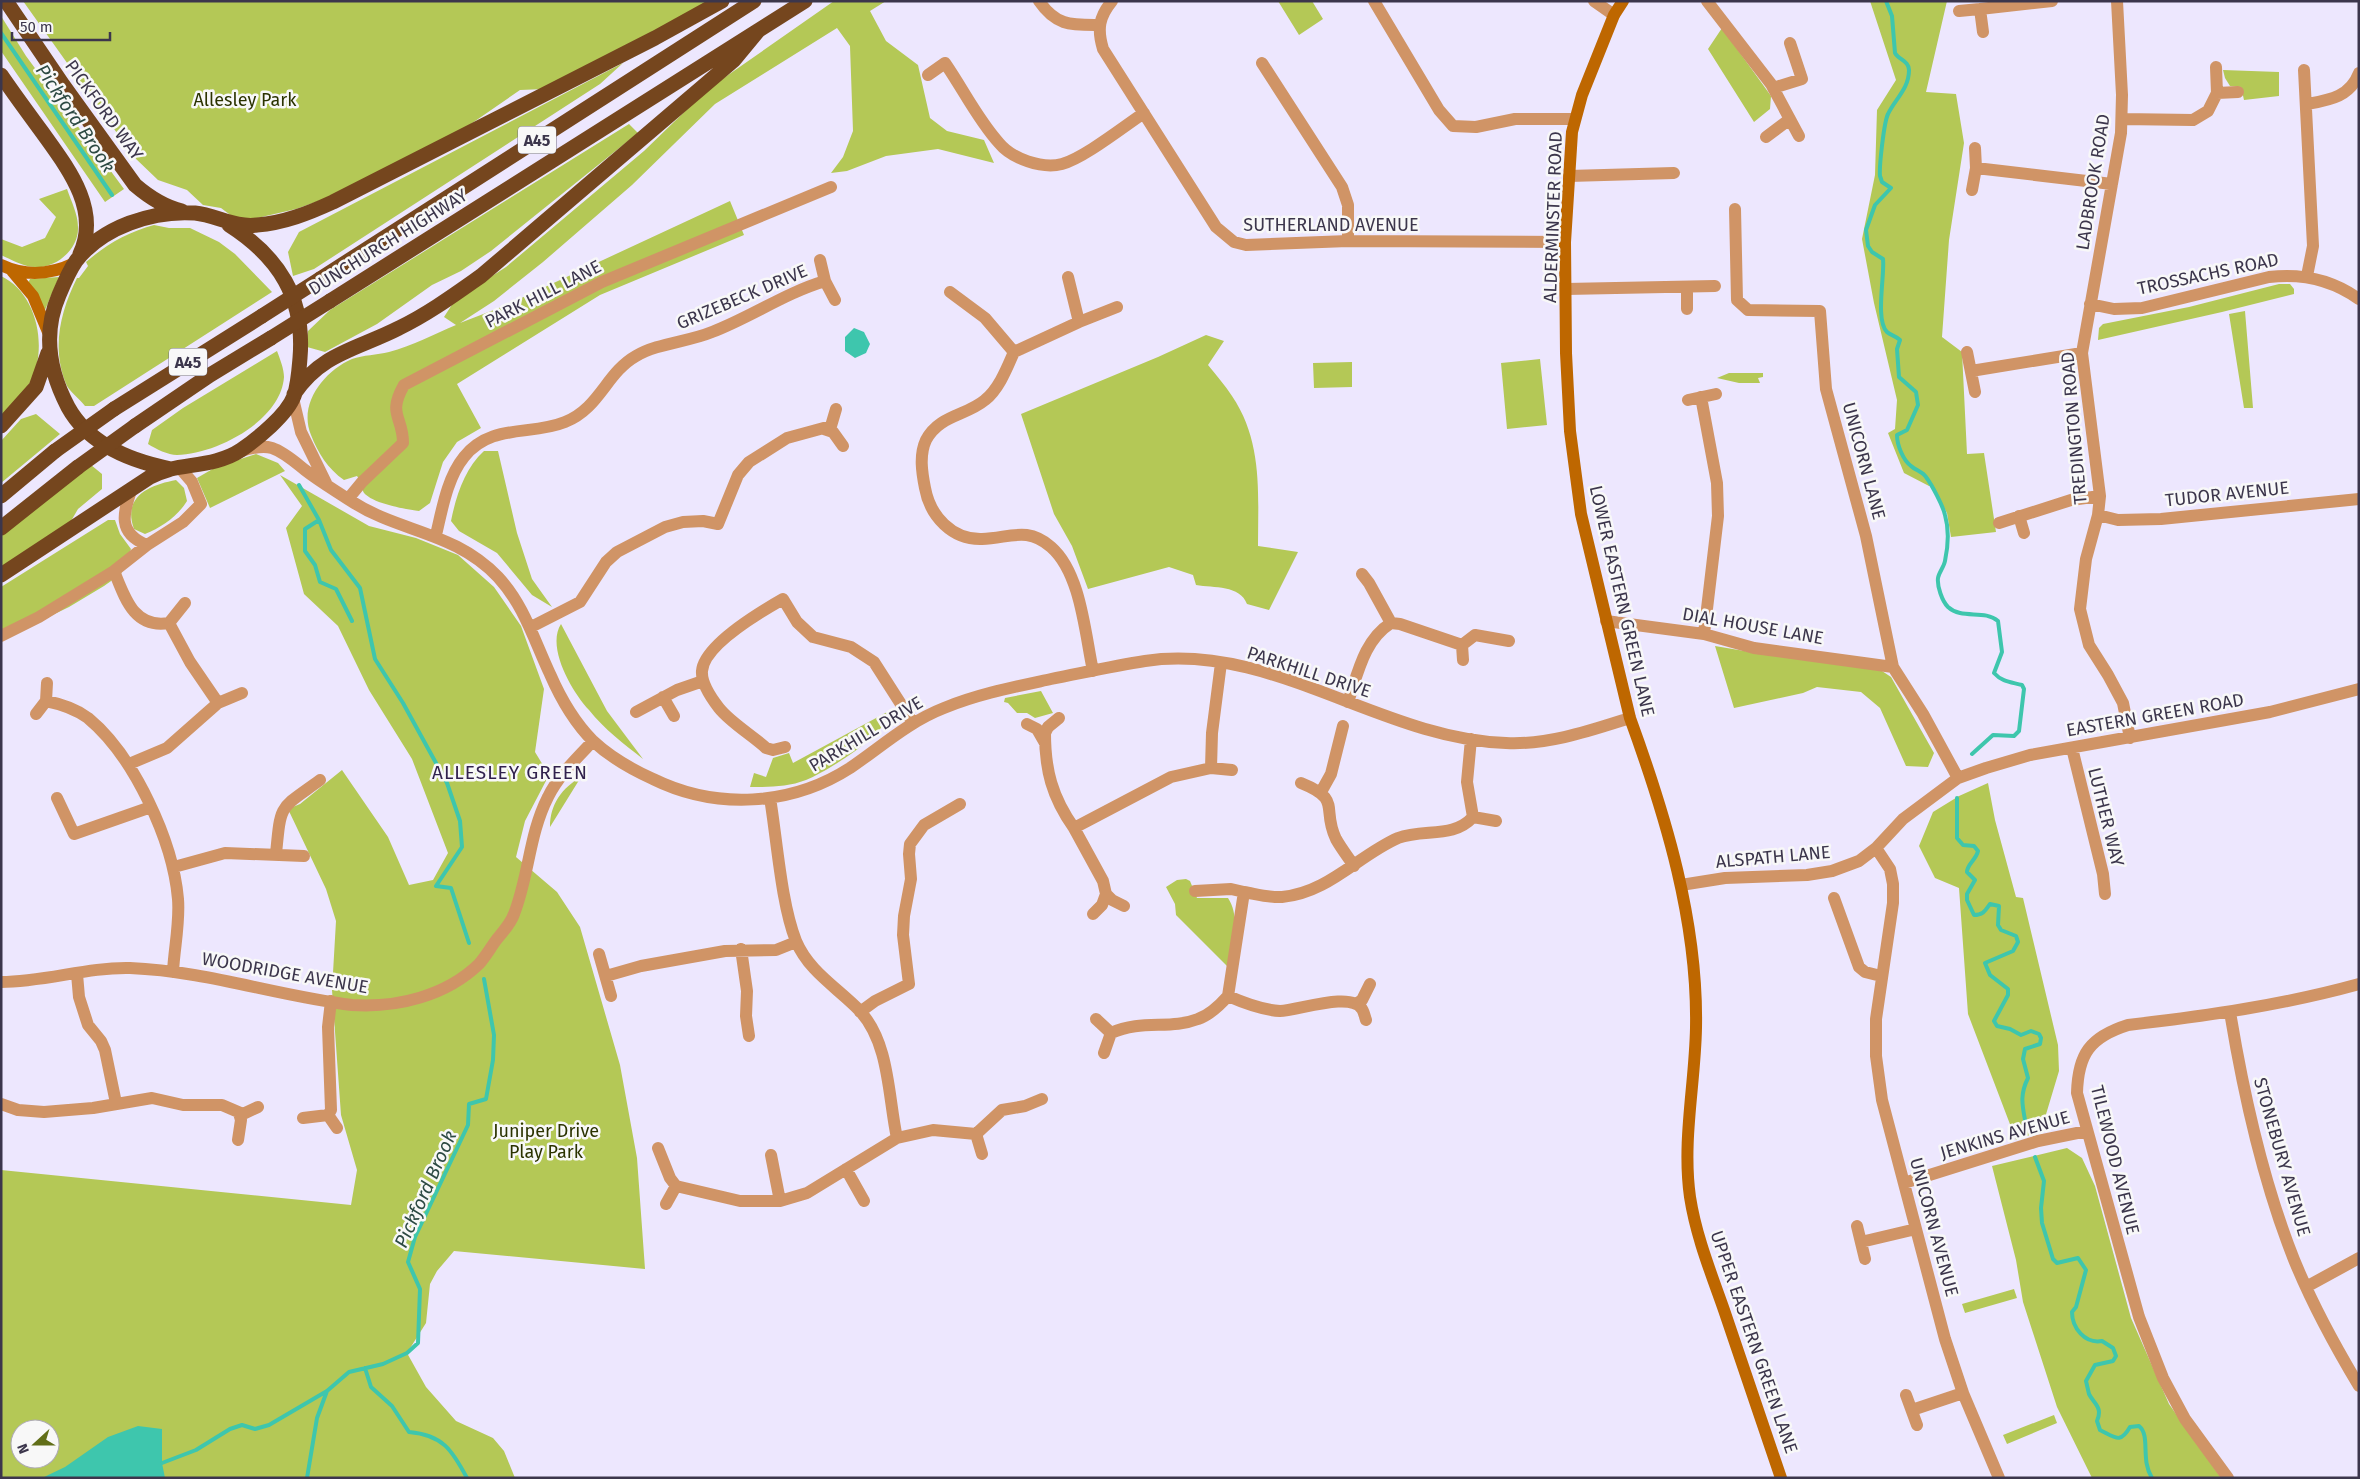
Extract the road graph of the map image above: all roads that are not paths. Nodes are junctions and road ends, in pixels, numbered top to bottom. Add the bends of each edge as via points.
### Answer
1 (6, 1) edge
2 (722, 1) edge
3 (754, 1) edge
4 (805, 1) edge
5 (1039, 1) edge
6 (1112, 1) edge
7 (1374, 1) edge
8 (1594, 1) edge
9 (1623, 1) edge
10 (1707, 1) edge
11 (2052, 1) edge
12 (2118, 1) edge
13 (1980, 9) junction
14 (1959, 11) dead end
15 (1614, 15) junction
16 (1098, 25) junction
17 (758, 31) junction
18 (1983, 32) dead end
19 (1790, 44) dead end
20 (1262, 63) dead end
21 (2216, 67) dead end
22 (2304, 70) dead end
23 (2359, 72) edge
24 (1, 75) edge
25 (928, 75) dead end
26 (1773, 88) junction
27 (2238, 92) dead end
28 (2217, 93) junction
29 (2306, 104) junction
30 (1144, 114) junction
31 (1790, 118) junction
32 (1575, 119) junction
33 (2122, 119) junction
34 (1798, 136) dead end
35 (1766, 137) dead end
36 (1975, 148) dead end
37 (1976, 168) junction
38 (1674, 173) dead end
39 (1569, 176) junction
40 (2112, 184) junction
41 (831, 187) dead end
42 (1972, 190) dead end
43 (1735, 209) dead end
44 (195, 214) junction
45 (222, 220) junction
46 (1348, 241) junction
47 (1565, 242) junction
48 (820, 260) dead end
49 (76, 261) junction
50 (6, 268) edge
51 (2307, 276) junction
52 (1068, 277) dead end
53 (825, 281) junction
54 (1715, 286) dead end
55 (1687, 287) junction
56 (1566, 289) junction
57 (950, 292) dead end
58 (2359, 299) edge
59 (835, 300) dead end
60 (2090, 304) junction
61 (1117, 307) dead end
62 (1687, 309) dead end
63 (1079, 322) junction
64 (48, 336) junction
65 (2084, 337) joint
66 (1014, 352) junction
67 (1967, 352) dead end
68 (2082, 353) junction
69 (1566, 354) joint
70 (1971, 371) junction
71 (1975, 392) dead end
72 (1716, 394) dead end
73 (294, 396) junction
74 (1700, 397) junction
75 (1688, 400) dead end
76 (836, 409) dead end
77 (1, 426) edge
78 (824, 429) junction
79 (843, 446) dead end
80 (240, 451) junction
81 (176, 468) junction
82 (326, 483) junction
83 (132, 488) junction
84 (1, 496) edge
85 (2100, 496) junction
86 (348, 499) junction
87 (2359, 499) edge
88 (2098, 515) junction
89 (2019, 516) junction
90 (1999, 524) dead end
91 (1, 528) edge
92 (2024, 534) dead end
93 (436, 535) junction
94 (147, 545) junction
95 (114, 571) junction
96 (1362, 574) dead end
97 (1, 575) edge
98 (184, 603) dead end
99 (1606, 621) junction
100 (169, 623) junction
101 (1391, 623) junction
102 (531, 627) junction
103 (1704, 634) junction
104 (1, 636) edge
105 (1509, 641) dead end
106 (1462, 645) junction
107 (1463, 660) dead end
108 (1221, 663) junction
109 (1893, 667) junction
110 (1093, 671) junction
111 (703, 681) junction
112 (47, 683) dead end
113 (2359, 689) edge
114 (242, 693) dead end
115 (663, 697) junction
116 (46, 700) junction
117 (1348, 702) junction
118 (218, 703) junction
119 (636, 712) dead end
120 (36, 714) dead end
121 (674, 716) dead end
122 (1059, 718) dead end
123 (1630, 718) junction
124 (913, 723) junction
125 (1027, 724) dead end
126 (1343, 726) dead end
127 (2130, 738) junction
128 (1471, 740) junction
129 (593, 741) junction
130 (1045, 743) junction
131 (785, 747) dead end
132 (2072, 748) junction
133 (129, 764) junction
134 (1211, 768) junction
135 (1232, 770) dead end
136 (1958, 778) junction
137 (320, 780) dead end
138 (1301, 783) dead end
139 (1321, 792) junction
140 (57, 798) dead end
141 (770, 798) junction
142 (960, 804) dead end
143 (151, 807) junction
144 (1473, 817) junction
145 (1496, 822) dead end
146 (1074, 828) junction
147 (1876, 848) junction
148 (276, 854) junction
149 (304, 856) dead end
150 (174, 866) junction
151 (1354, 866) junction
152 (1681, 885) junction
153 (1195, 891) dead end
154 (1244, 892) junction
155 (1106, 894) junction
156 (2105, 894) dead end
157 (1834, 898) dead end
158 (1124, 906) dead end
159 (1093, 914) dead end
160 (796, 942) junction
161 (741, 949) junction
162 (599, 954) dead end
163 (173, 972) junction
164 (77, 974) junction
165 (606, 976) junction
166 (1881, 976) junction
167 (1, 982) edge
168 (1370, 984) dead end
169 (2359, 984) edge
170 (612, 996) dead end
171 (1228, 996) junction
172 (331, 1001) junction
173 (1356, 1004) junction
174 (860, 1012) junction
175 (2230, 1012) junction
176 (1096, 1019) dead end
177 (1366, 1020) dead end
178 (1111, 1034) junction
179 (749, 1036) dead end
180 (1104, 1053) dead end
181 (1042, 1099) dead end
182 (116, 1103) junction
183 (1, 1104) edge
184 (258, 1107) dead end
185 (238, 1113) junction
186 (328, 1115) junction
187 (303, 1118) dead end
188 (337, 1128) dead end
189 (2087, 1131) junction
190 (976, 1134) junction
191 (898, 1138) junction
192 (238, 1140) dead end
193 (658, 1148) dead end
194 (982, 1154) dead end
195 (771, 1155) dead end
196 (846, 1169) junction
197 (1904, 1183) junction
198 (676, 1186) junction
199 (780, 1201) junction
200 (864, 1201) dead end
201 (666, 1204) dead end
202 (1857, 1226) dead end
203 (1916, 1230) junction
204 (1861, 1242) junction
205 (2359, 1258) edge
206 (1865, 1260) dead end
207 (2306, 1287) junction
208 (2359, 1386) edge
209 (1963, 1393) junction
210 (1906, 1395) dead end
211 (1912, 1410) junction
212 (1917, 1425) dead end
213 (1781, 1478) edge
214 (1999, 1478) edge
215 (2228, 1478) edge

1 - 44 highway, PICKFORD WAY via 135,185 161,204
2 - 45 highway via 324,207 256,226
3 - 84 highway, DUNCHURCH HIGHWAY / A45, bridge via 114,409 55,451
4 - 17 highway, DUNCHURCH HIGHWAY / A45
5 - 16 street via 1060,23
6 - 16 street
7 - 32 street via 1439,110 1453,126 1476,126 1516,119
8 - 15 street
9 - 15 street, ALDERMINSTER ROAD
10 - 26 street
11 - 13 street
12 - 33 street, LADBROOK ROAD
13 - 14 street
13 - 18 street
15 - 32 street, ALDERMINSTER ROAD
16 - 30 street, SUTHERLAND AVENUE via 1103,49
17 - 73 highway via 734,60 480,276 400,328 320,365
17 - 91 highway, DUNCHURCH HIGHWAY / A45, bridge via 210,375 78,467
19 - 26 street via 1802,80
20 - 46 street via 1342,186 1348,205
21 - 28 street
22 - 29 street
23 - 29 street via 2355,83 2337,98
24 - 49 highway via 68,168 78,188 86,212 87,229
25 - 30 street via 946,63 999,144 1039,164 1063,163 1078,156
26 - 31 street
27 - 28 street
28 - 33 street via 2208,112 2193,120
29 - 51 street via 2313,246
30 - 46 street, SUTHERLAND AVENUE via 1216,227 1234,242 1246,245
31 - 34 street
31 - 35 street
32 - 39 street, ALDERMINSTER ROAD
33 - 40 street, LADBROOK ROAD
36 - 37 street
37 - 40 street
37 - 42 street
38 - 39 street via 1650,168
39 - 47 street, ALDERMINSTER ROAD
40 - 60 street, LADBROOK ROAD
41 - 86 street, PARK HILL LANE via 602,282 404,385 396,400 403,443
43 - 109 street, UNICORN LANE via 1737,300 1748,310 1820,311 1826,389 1866,536
44 - 45 highway
44 - 49 highway via 163,215 131,223 103,238
45 - 73 highway via 273,261 294,298 301,348
46 - 47 street, SUTHERLAND AVENUE
47 - 56 street, ALDERMINSTER ROAD
48 - 53 street, GRIZEBECK DRIVE
49 - 50 street via 43,273 31,274
49 - 64 highway via 57,299
50 - 64 street via 33,296
51 - 58 street, TROSSACHS ROAD via 2342,288
51 - 60 street, TROSSACHS ROAD via 2269,277 2142,308 2114,309
52 - 63 street
53 - 59 street, GRIZEBECK DRIVE
53 - 93 street, GRIZEBECK DRIVE via 786,295 760,311 710,333 636,355 615,374 592,405 578,416 547,427 511,430 479,445 464,457 454,474
54 - 55 street
55 - 56 street
55 - 62 street
56 - 69 street, ALDERMINSTER ROAD
57 - 66 street via 986,318
60 - 65 street, LADBROOK ROAD
61 - 63 street
63 - 66 street
64 - 77 highway via 46,362 36,387
64 - 81 highway via 60,392 82,428 114,451 134,460
65 - 68 street, TREDINGTON ROAD
66 - 110 street via 997,386 985,400 941,422 926,440 922,471 927,499 938,518 959,534 983,539 1027,535 1039,538 1052,548 1062,559 1076,591
67 - 70 street
68 - 70 street
68 - 85 street, TREDINGTON ROAD
69 - 99 street, LOWER EASTERN GREEN LANE via 1570,431 1581,514
70 - 71 street
72 - 74 street
73 - 80 highway via 281,416
73 - 82 street, PARKHILL DRIVE via 301,432
74 - 75 street
74 - 103 street via 1718,484 1718,516
76 - 78 street via 831,426
78 - 79 street via 833,432
78 - 102 street via 787,438 749,462 738,475 718,524 683,522 617,552 606,562 580,602
80 - 81 highway via 200,465
80 - 82 street, PARKHILL DRIVE via 254,447 273,448
81 - 83 highway via 150,477
81 - 94 street via 192,482 201,504 183,522
82 - 86 street, PARKHILL DRIVE
83 - 94 street via 124,520 135,540
83 - 97 highway
85 - 88 street, TREDINGTON ROAD
85 - 89 street via 2071,500
86 - 93 street, PARKHILL DRIVE via 384,518
87 - 88 street, TUDOR AVENUE via 2161,519 2118,520
88 - 127 street, TREDINGTON ROAD via 2086,559 2080,609 2089,645 2122,703
89 - 90 street
89 - 92 street
93 - 102 street, PARKHILL DRIVE via 476,558 494,573 510,591
94 - 95 street
95 - 100 street via 128,603 141,619 156,625
95 - 104 street
96 - 101 street
98 - 100 street
99 - 103 street, DIAL HOUSE LANE
99 - 123 street, LOWER EASTERN GREEN LANE
100 - 118 street
101 - 106 street
101 - 117 street via 1373,639
102 - 129 street, PARKHILL DRIVE via 562,697
103 - 109 street, DIAL HOUSE LANE via 1754,648
105 - 106 street via 1475,635
106 - 107 street
108 - 110 street, PARKHILL DRIVE via 1188,658 1167,659
108 - 117 street, PARKHILL DRIVE via 1295,681
108 - 134 street
109 - 136 street, UNICORN LANE
110 - 124 street, PARKHILL DRIVE via 1004,688 970,698
111 - 115 street
111 - 124 street via 702,669 715,648 742,625 783,599 797,622 813,637 850,647 874,662
111 - 131 street via 720,708 766,748
112 - 116 street
113 - 127 street, EASTERN GREEN ROAD via 2270,712
114 - 118 street
115 - 119 street
115 - 121 street
116 - 120 street
116 - 133 street via 88,718
117 - 128 street, PARKHILL DRIVE
118 - 133 street via 167,748
122 - 130 street via 1044,733
123 - 128 street, PARKHILL DRIVE via 1576,735 1533,743
123 - 152 street, LOWER EASTERN GREEN LANE
124 - 141 street, PARKHILL DRIVE via 838,775 800,792
125 - 130 street via 1037,729
126 - 139 street via 1331,774
127 - 132 street, EASTERN GREEN ROAD
128 - 144 street via 1467,782
129 - 141 street, PARKHILL DRIVE via 630,767 669,787 729,800
129 - 172 street, WOODRIDGE AVENUE via 548,796 535,828 514,916 480,962 442,988 402,1003 373,1006
130 - 146 street via 1055,797
132 - 136 street, EASTERN GREEN ROAD via 2030,755
132 - 156 street, LUTHER WAY
133 - 143 street
134 - 135 street
134 - 146 street via 1172,777
136 - 147 street, ALSPATH LANE via 1903,819
137 - 148 street via 283,808
138 - 139 street
139 - 151 street via 1336,839
140 - 143 street via 74,834
141 - 160 street
142 - 174 street via 924,825 910,844 911,878 903,935 909,984
143 - 150 street
144 - 145 street
144 - 151 street via 1453,831 1399,838
146 - 155 street via 1103,882
147 - 152 street, ALSPATH LANE via 1859,861 1832,871 1725,878
147 - 166 street, UNICORN AVENUE via 1890,870 1893,884
148 - 149 street
148 - 150 street via 225,853
150 - 163 street via 178,902
151 - 154 street via 1314,888 1292,895 1281,897
152 - 213 street, UPPER EASTERN GREEN LANE via 1694,964 1696,1029 1686,1153 1694,1218
153 - 154 street via 1231,889
154 - 171 street
155 - 158 street
155 - 159 street via 1102,906
157 - 166 street via 1859,967
160 - 161 street via 776,950
160 - 174 street via 822,978
161 - 165 street via 641,966
161 - 179 street
162 - 165 street
163 - 164 street, WOODRIDGE AVENUE via 128,968
163 - 172 street, WOODRIDGE AVENUE
164 - 167 street, WOODRIDGE AVENUE via 29,982
164 - 182 street via 79,997 88,1025 105,1050
165 - 170 street
166 - 197 street, UNICORN AVENUE via 1876,1019 1877,1071
168 - 173 street via 1362,1000
169 - 175 street, TILEWOOD AVENUE
171 - 173 street via 1280,1011 1322,1002
171 - 178 street via 1217,1008 1199,1019 1123,1028
172 - 186 street via 328,1043 332,1110
173 - 177 street via 1362,1008
174 - 191 street via 882,1053
175 - 189 street, TILEWOOD AVENUE via 2128,1025 2100,1037 2090,1046 2078,1074 2077,1093
175 - 207 street, STONEBURY AVENUE via 2255,1140 2276,1212
176 - 178 street
178 - 180 street
181 - 190 street via 1002,1110
182 - 183 street via 33,1113
182 - 185 street via 152,1098 183,1105 222,1105
184 - 185 street via 248,1113
185 - 192 street via 241,1120
186 - 187 street
186 - 188 street
189 - 197 street, JENKINS AVENUE via 2038,1141
189 - 215 street, TILEWOOD AVENUE via 2139,1317 2163,1378 2185,1419
190 - 191 street via 933,1130
190 - 194 street
191 - 196 street
193 - 198 street
195 - 199 street
196 - 199 street via 807,1192
196 - 200 street
197 - 203 street, UNICORN AVENUE
198 - 199 street via 740,1201
198 - 201 street
202 - 204 street
203 - 204 street
203 - 209 street, UNICORN AVENUE
204 - 206 street
205 - 207 street
207 - 208 street, STONEBURY AVENUE
209 - 211 street
209 - 214 street, UNICORN AVENUE
210 - 211 street
211 - 212 street

